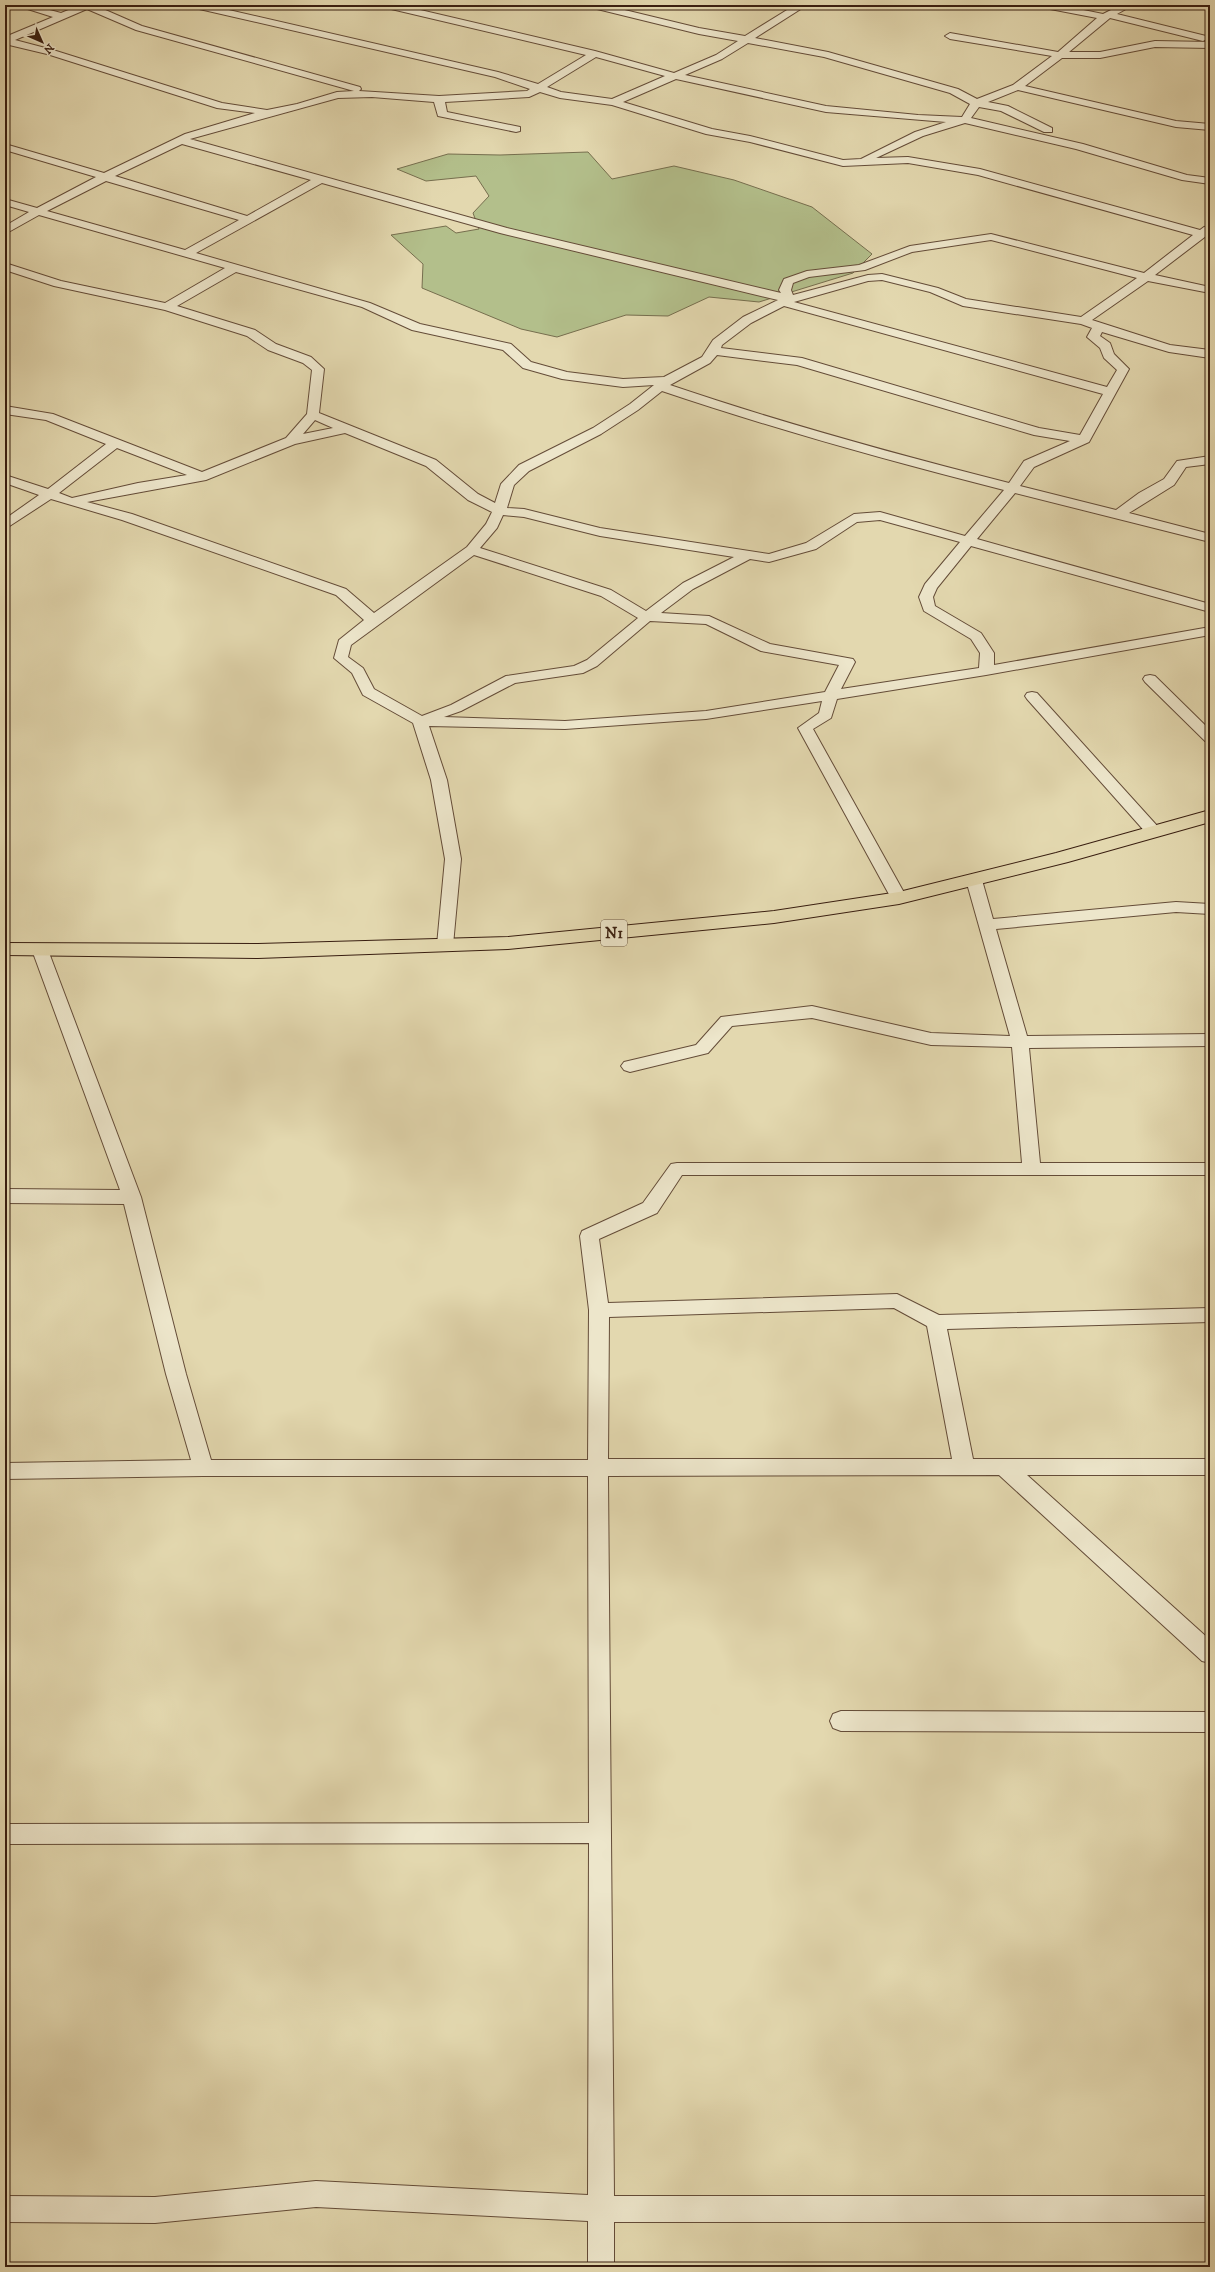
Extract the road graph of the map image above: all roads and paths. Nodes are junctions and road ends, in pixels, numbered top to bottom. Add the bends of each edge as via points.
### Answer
1 (20, 5) edge
2 (88, 5) edge
3 (195, 5) edge
4 (387, 5) edge
5 (592, 5) edge
6 (802, 5) edge
7 (1045, 5) edge
8 (1128, 5) edge
9 (1107, 16) junction
10 (63, 17) junction
11 (1210, 34) edge
12 (950, 36) dead end
13 (1198, 37) junction
14 (749, 39) junction
15 (1210, 39) edge
16 (5, 41) edge
17 (1210, 45) edge
18 (595, 54) junction
19 (1060, 55) junction
20 (675, 76) junction
21 (1017, 87) junction
22 (541, 88) junction
23 (372, 94) junction
24 (439, 99) junction
25 (613, 102) junction
26 (976, 103) junction
27 (271, 112) junction
28 (965, 120) junction
29 (1210, 128) edge
30 (516, 129) dead end
31 (180, 140) junction
32 (1079, 146) junction
33 (5, 147) edge
34 (860, 162) junction
35 (105, 177) junction
36 (321, 179) junction
37 (1210, 181) edge
38 (5, 202) edge
39 (38, 212) junction
40 (250, 220) junction
41 (5, 231) edge
42 (1206, 231) edge
43 (186, 254) junction
44 (5, 266) edge
45 (234, 268) junction
46 (1146, 277) junction
47 (1210, 290) edge
48 (786, 301) junction
49 (167, 306) junction
50 (1083, 321) junction
51 (1099, 327) junction
52 (714, 351) junction
53 (1210, 354) edge
54 (664, 383) junction
55 (1110, 392) junction
56 (5, 410) edge
57 (313, 415) junction
58 (345, 429) junction
59 (1084, 439) junction
60 (291, 441) junction
61 (116, 443) junction
62 (1210, 460) edge
63 (201, 477) junction
64 (5, 479) edge
65 (1013, 487) junction
66 (50, 494) junction
67 (72, 502) junction
68 (499, 512) junction
69 (1119, 514) junction
70 (5, 525) edge
71 (1210, 538) edge
72 (969, 540) junction
73 (472, 550) junction
74 (746, 556) junction
75 (1210, 608) edge
76 (647, 617) junction
77 (373, 620) junction
78 (1210, 631) edge
79 (986, 671) junction
80 (1150, 680) dead end
81 (831, 695) junction
82 (1032, 696) dead end
83 (420, 721) junction
84 (1210, 738) edge
85 (1210, 816) edge
86 (1154, 832) junction
87 (974, 880) junction
88 (899, 898) junction
89 (1210, 909) edge
90 (986, 925) junction
91 (445, 945) junction
92 (5, 949) edge
93 (40, 950) junction
94 (1210, 1040) edge
95 (1020, 1042) junction
96 (630, 1066) dead end
97 (1210, 1169) edge
98 (1032, 1170) junction
99 (5, 1196) edge
100 (132, 1197) junction
101 (599, 1310) junction
102 (1210, 1315) edge
103 (936, 1322) junction
104 (1210, 1467) edge
105 (203, 1468) junction
106 (598, 1468) junction
107 (964, 1468) junction
108 (1005, 1468) junction
109 (5, 1471) edge
110 (1210, 1654) edge
111 (841, 1721) dead end
112 (1210, 1722) edge
113 (601, 1833) junction
114 (5, 1834) edge
115 (600, 2208) junction
116 (5, 2209) edge
117 (1210, 2209) edge
118 (600, 2267) edge

1 - 10 street
2 - 10 street
2 - 23 street via 140,28
3 - 22 street via 498,75
4 - 18 street
5 - 14 street
6 - 14 street
7 - 9 street
8 - 9 street
9 - 13 street
9 - 19 street
10 - 16 street
11 - 13 street
12 - 19 street
13 - 15 street
14 - 20 street via 719,57
14 - 26 street via 825,54 930,83 954,91
16 - 27 street via 50,52 221,106
17 - 19 street via 1155,44 1100,55
18 - 20 street
18 - 22 street
19 - 21 street
20 - 25 street
20 - 28 street via 826,108 918,118
21 - 26 street
21 - 29 street via 1176,124
22 - 24 street via 529,94
22 - 25 street via 560,95
23 - 24 street
23 - 27 street via 337,95 299,107
24 - 30 street via 442,114
25 - 34 street via 710,132 750,139 843,163
26 - 28 street
26 - 32 street via 1004,108
27 - 31 street
28 - 32 street
28 - 34 street via 919,134
31 - 35 street
31 - 36 street
32 - 37 street via 1186,178
33 - 35 street
34 - 42 street via 908,160 980,172
35 - 39 street
35 - 40 street
36 - 40 street
36 - 48 street via 512,233
38 - 39 street
39 - 41 street
39 - 43 street
40 - 43 street
42 - 46 street
43 - 45 street
44 - 49 street via 58,284
45 - 49 street
45 - 54 street via 366,305 416,326 507,347 527,365 566,376 623,383
46 - 47 street
46 - 48 street via 991,237 910,249 861,268 807,274 788,281 784,290
46 - 50 street
48 - 50 street via 868,278 882,277 934,290 963,302
48 - 52 street via 747,320 717,343
48 - 55 street
49 - 57 street via 250,333 272,347 308,360 318,369
50 - 51 street
51 - 53 street via 1169,348
51 - 55 street via 1093,337 1106,346 1108,355 1123,369
52 - 54 street via 706,360
52 - 59 street via 798,361 1038,432
54 - 65 street via 782,426 886,456
54 - 68 street via 634,408 597,431 524,468 508,484
55 - 59 street
56 - 61 street via 49,417
57 - 58 street
57 - 60 street
58 - 60 street
58 - 68 street via 431,463 472,497
59 - 65 street via 1029,464
60 - 63 street
61 - 63 street
61 - 66 street
62 - 69 street via 1182,464 1169,482
63 - 67 street via 138,487
64 - 66 street
65 - 69 street
65 - 72 street
66 - 67 street
66 - 70 street
67 - 77 street via 128,517 341,592
68 - 73 street
68 - 74 street via 524,513 600,532
69 - 71 street
72 - 74 street via 880,516 854,518 811,546 769,558
72 - 75 street
72 - 79 street via 930,587 926,597 930,608 976,636 987,653
73 - 76 street via 606,593
73 - 77 street
74 - 76 street via 688,586
76 - 81 street via 709,620 766,648 848,662
76 - 83 street via 592,663 578,670 512,680 456,708
77 - 83 street via 344,643 342,658 358,671 368,692
78 - 79 street
79 - 81 street
80 - 84 street
81 - 83 street via 706,715 565,725
81 - 88 street via 826,714 805,728
82 - 86 street
83 - 91 street via 439,780 453,859
85 - 86 highway, N1
86 - 87 highway, N1
87 - 88 highway, N1
87 - 90 street
88 - 91 highway, N1 via 774,917 508,943
89 - 90 street via 1176,907
90 - 95 street
91 - 93 highway, N1 via 258,951
92 - 93 highway, N1
93 - 100 street
94 - 95 street
95 - 96 street via 931,1039 812,1012 727,1021 702,1049
95 - 98 street
97 - 98 street
98 - 101 street via 677,1169 650,1208 589,1236
99 - 100 street
100 - 105 street via 176,1374
101 - 103 street via 897,1300
101 - 106 street
102 - 103 street
103 - 107 street
104 - 108 street
105 - 106 street
105 - 109 street
106 - 107 street
106 - 113 street
107 - 108 street
108 - 110 street
111 - 112 street
113 - 114 street
113 - 115 street
115 - 116 street via 316,2194 155,2210
115 - 117 street
115 - 118 street

